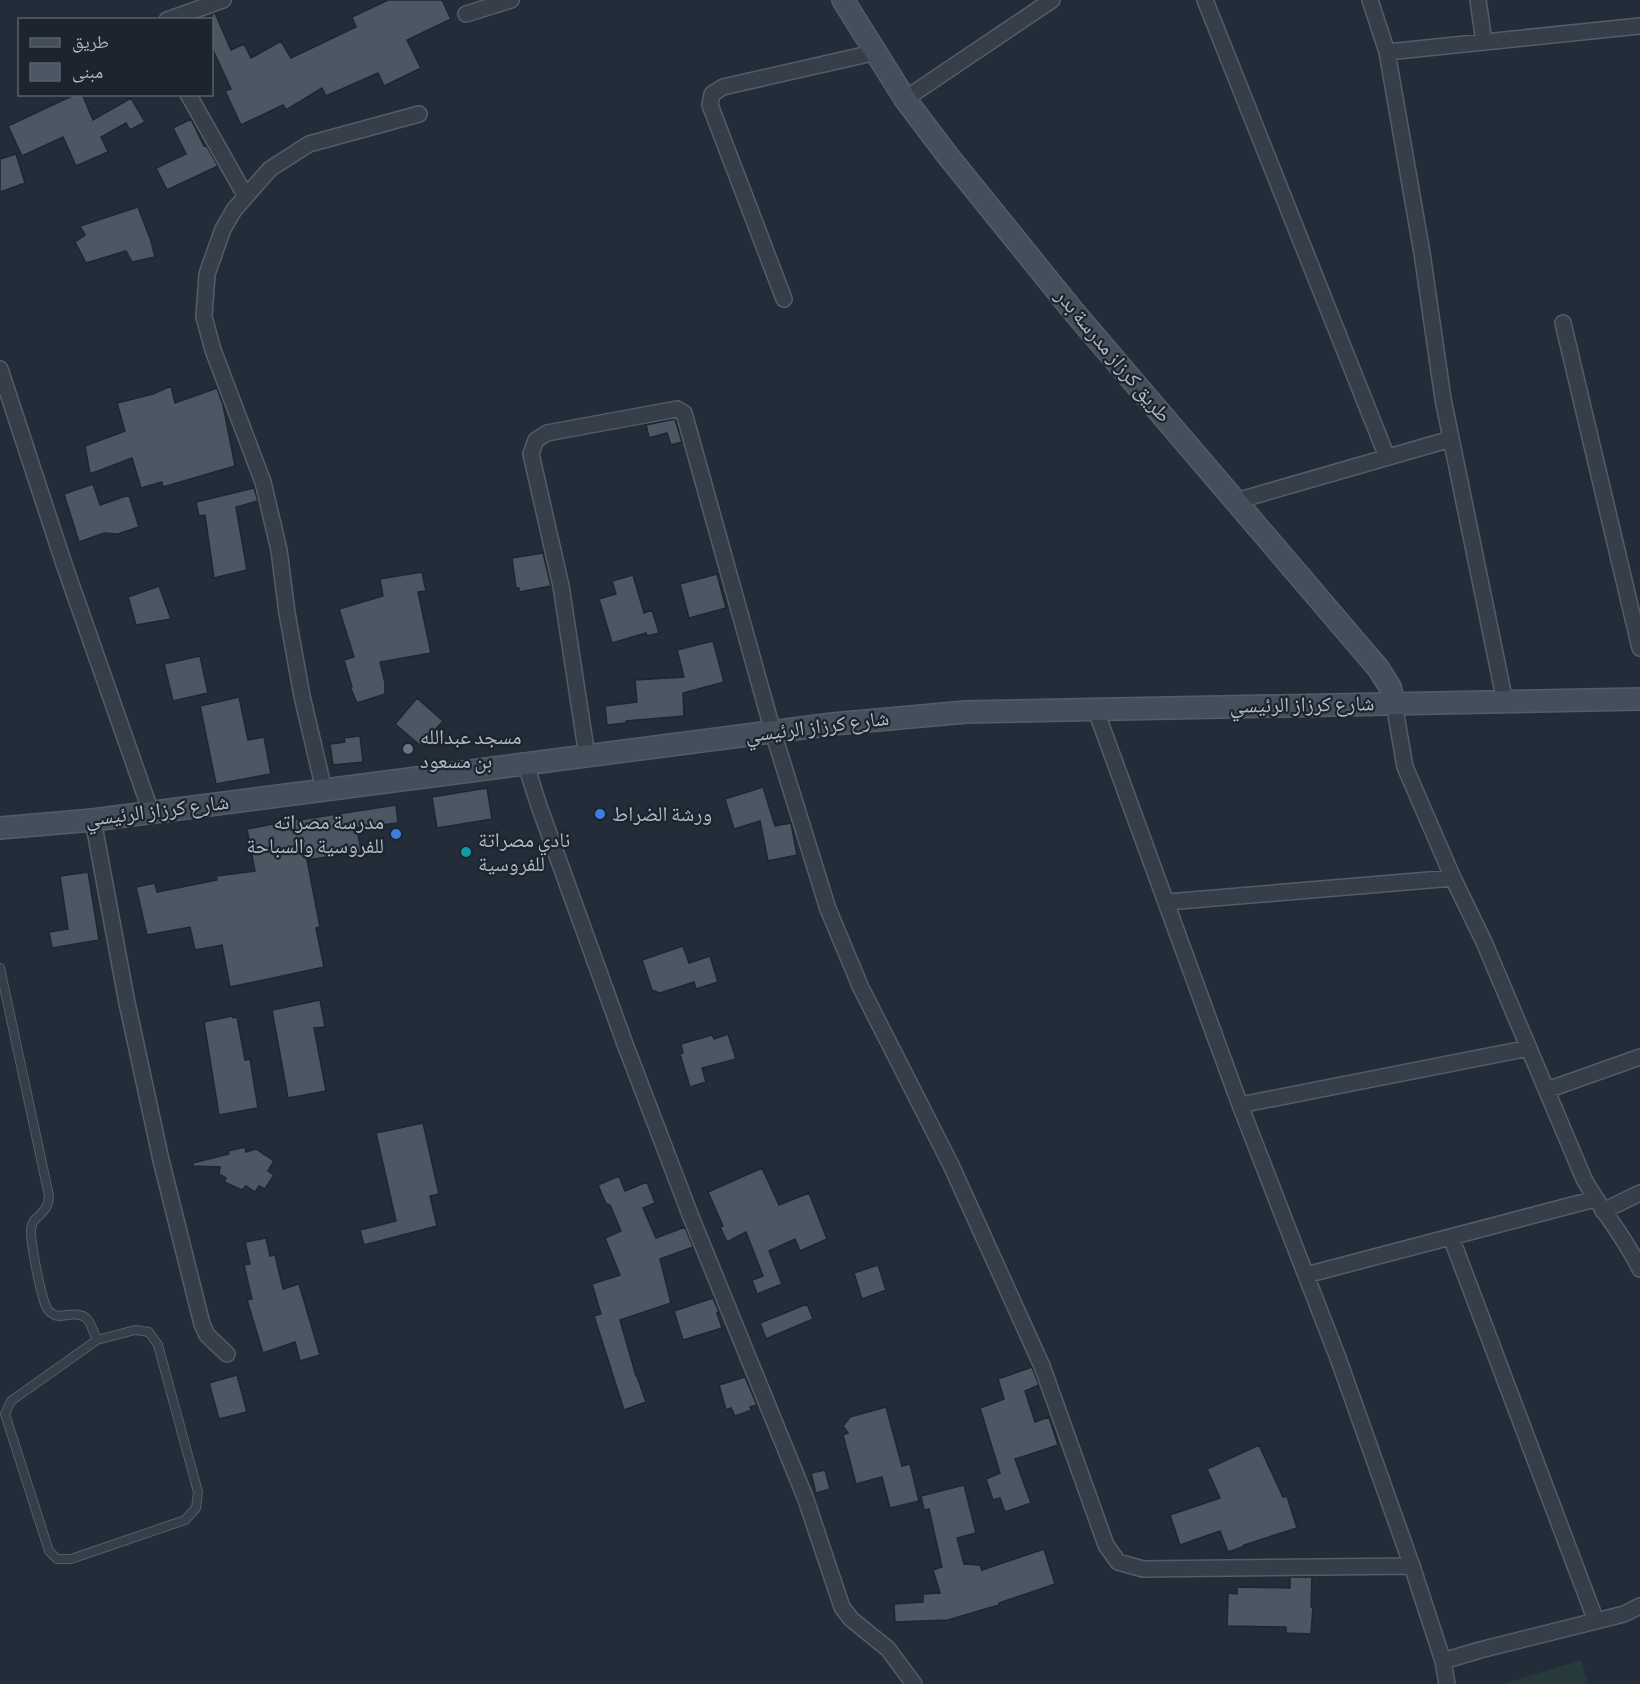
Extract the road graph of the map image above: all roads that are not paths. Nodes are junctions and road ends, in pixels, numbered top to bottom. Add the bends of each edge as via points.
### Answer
1 (223, 0) edge
2 (511, 0) edge
3 (1052, 0) edge
4 (1205, 0) edge
5 (1370, 0) edge
6 (1478, 0) edge
7 (844, 1) edge
8 (466, 14) dead end
9 (173, 18) edge
10 (1640, 26) edge
11 (1484, 42) junction
12 (877, 52) junction
13 (1387, 52) junction
14 (189, 96) edge
15 (905, 99) junction
16 (420, 114) dead end
17 (245, 195) junction
18 (784, 299) dead end
19 (1563, 323) dead end
20 (0, 369) edge
21 (1451, 439) junction
22 (1387, 457) junction
23 (1236, 501) junction
24 (1640, 648) edge
25 (1640, 699) edge
26 (1504, 702) junction
27 (1394, 703) junction
28 (1095, 708) junction
29 (773, 732) junction
30 (587, 756) junction
31 (525, 762) junction
32 (324, 790) junction
33 (151, 812) junction
34 (93, 820) junction
35 (0, 828) edge
36 (1453, 878) junction
37 (1167, 902) junction
38 (0, 968) edge
39 (1529, 1048) junction
40 (1640, 1057) edge
41 (1547, 1090) junction
42 (1240, 1104) junction
43 (1640, 1193) edge
44 (1599, 1205) junction
45 (1451, 1237) junction
46 (1640, 1269) edge
47 (1306, 1275) junction
48 (97, 1340) junction
49 (227, 1354) dead end
50 (1412, 1566) junction
51 (1640, 1606) edge
52 (1596, 1621) junction
53 (1443, 1661) junction
54 (914, 1684) edge
55 (1447, 1684) edge

1 - 9 street
2 - 8 street
3 - 15 street
4 - 22 street
5 - 13 street
6 - 11 street
7 - 12 street, طريق كرزاز مدرسة بدر
10 - 11 street
11 - 13 street
12 - 15 street, طريق كرزاز مدرسة بدر
12 - 18 street via 723,87 712,94 711,105
13 - 21 street
14 - 17 street
15 - 23 street, طريق كرزاز مدرسة بدر via 1074,312
16 - 17 street via 309,144 270,170
17 - 32 street via 223,230 207,274 204,317 263,482 279,550 302,696
19 - 24 street
20 - 33 street
21 - 22 street
21 - 26 street
22 - 23 street
23 - 27 street, طريق كرزاز مدرسة بدر via 1378,668 1390,687
25 - 26 street, شارع كرزاز الرئيسي
26 - 27 street, شارع كرزاز الرئيسي
27 - 28 street, شارع كرزاز الرئيسي
27 - 36 street via 1405,767
28 - 29 street, شارع كرزاز الرئيسي via 966,712
28 - 37 street
29 - 30 street, شارع كرزاز الرئيسي
29 - 30 street via 684,413 676,409 547,433 536,440 531,454 561,586
29 - 50 street via 828,909 861,988 951,1165 1042,1366 1106,1545 1118,1562 1143,1569
30 - 31 street, شارع كرزاز الرئيسي
31 - 32 street, شارع كرزاز الرئيسي
31 - 54 street via 625,1044 806,1497 842,1607 888,1649
32 - 33 street, شارع كرزاز الرئيسي
33 - 34 street, شارع كرزاز الرئيسي
34 - 35 street, شارع كرزاز الرئيسي
34 - 49 street via 132,1026 196,1302 207,1335
36 - 37 street
36 - 39 street
37 - 42 street
38 - 48 lane via 49,1197 46,1210 34,1220 31,1232 45,1305 53,1315 84,1315
39 - 41 street
39 - 42 street
40 - 41 street
41 - 44 street
42 - 47 street
43 - 44 street
44 - 45 street
44 - 46 street
45 - 47 street
45 - 52 street
47 - 50 street
48 - 48 lane via 11,1401 5,1414 49,1551 64,1560 185,1520 198,1500 154,1337 135,1330
50 - 53 street
51 - 52 street
52 - 53 street
53 - 55 street

